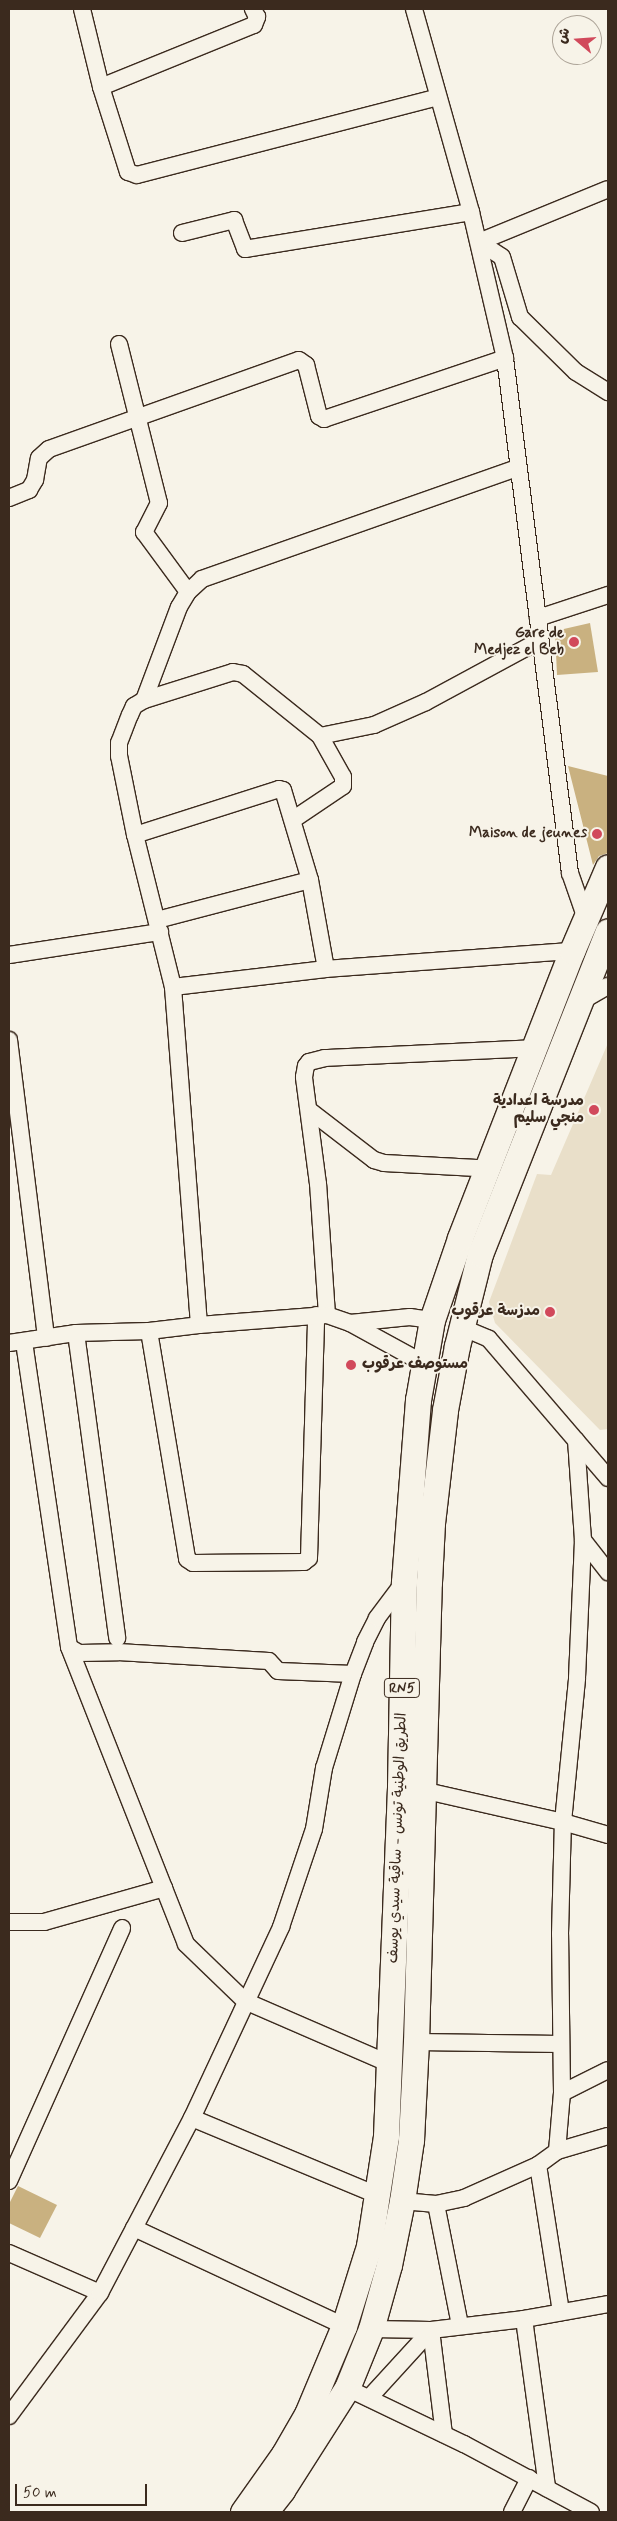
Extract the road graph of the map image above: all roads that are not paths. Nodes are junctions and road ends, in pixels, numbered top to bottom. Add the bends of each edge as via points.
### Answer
1 (82, 9) edge
2 (253, 9) edge
3 (414, 9) edge
4 (101, 87) junction
5 (438, 97) junction
6 (608, 189) edge
7 (471, 212) junction
8 (182, 233) dead end
9 (479, 242) junction
10 (119, 344) dead end
11 (505, 358) junction
12 (608, 392) edge
13 (139, 419) junction
14 (518, 468) junction
15 (9, 498) edge
16 (188, 592) junction
17 (608, 595) edge
18 (538, 618) junction
19 (539, 641) junction
20 (144, 700) junction
21 (320, 736) junction
22 (294, 819) junction
23 (135, 835) junction
24 (608, 867) edge
25 (310, 880) junction
26 (586, 919) junction
27 (158, 926) junction
28 (608, 931) edge
29 (572, 951) junction
30 (9, 956) edge
31 (326, 969) junction
32 (173, 986) junction
33 (608, 986) edge
34 (580, 1002) junction
35 (9, 1040) edge
36 (535, 1048) junction
37 (309, 1110) junction
38 (512, 1138) junction
39 (487, 1172) junction
40 (321, 1315) junction
41 (432, 1320) junction
42 (350, 1323) junction
43 (199, 1325) junction
44 (461, 1327) junction
45 (149, 1331) junction
46 (76, 1333) junction
47 (46, 1338) junction
48 (16, 1342) edge
49 (423, 1363) junction
50 (576, 1440) junction
51 (606, 1471) edge
52 (583, 1540) junction
53 (608, 1572) edge
54 (404, 1582) junction
55 (117, 1638) dead end
56 (70, 1647) junction
57 (353, 1674) junction
58 (422, 1790) junction
59 (562, 1822) junction
60 (608, 1835) edge
61 (164, 1888) junction
62 (9, 1922) edge
63 (122, 1928) dead end
64 (245, 2001) junction
65 (416, 2042) junction
66 (561, 2044) junction
67 (390, 2064) junction
68 (608, 2070) edge
69 (562, 2093) junction
70 (192, 2118) junction
71 (608, 2136) edge
72 (557, 2151) junction
73 (538, 2165) junction
74 (9, 2181) edge
75 (377, 2195) junction
76 (402, 2201) junction
77 (436, 2204) junction
78 (134, 2228) junction
79 (9, 2253) edge
80 (100, 2293) junction
81 (608, 2304) edge
82 (561, 2312) junction
83 (524, 2319) junction
84 (460, 2325) junction
85 (344, 2326) junction
86 (371, 2329) junction
87 (431, 2330) junction
88 (347, 2388) junction
89 (369, 2398) junction
90 (9, 2416) edge
91 (444, 2434) junction
92 (529, 2478) junction
93 (547, 2488) junction
94 (243, 2512) edge
95 (265, 2512) edge
96 (512, 2512) edge
97 (591, 2512) edge

1 - 4 street
2 - 4 street via 257,17 254,25
3 - 5 street
4 - 5 street via 128,172 137,175
5 - 7 street
6 - 9 street
7 - 8 street via 245,248 234,220
7 - 9 street
9 - 11 street
9 - 12 street via 502,257 520,318 576,372
10 - 13 street
11 - 13 street via 324,419 319,416 306,365 299,360
11 - 14 street
13 - 15 street via 49,449 39,458 35,480 29,490
13 - 16 street via 159,503 144,532
14 - 16 street via 202,579
14 - 18 street
16 - 20 street via 179,607
17 - 18 street
18 - 19 street
19 - 21 street via 426,702 383,721
19 - 26 street via 570,873
20 - 21 street via 233,672 243,674
20 - 23 street via 134,706 119,743
21 - 22 street via 343,777 343,786
22 - 23 street via 283,790 278,789
22 - 25 street
23 - 27 street
24 - 26 main road, الطريق الوطنية تونس - ساقية سيدي يوسف / RN5
25 - 27 street
25 - 31 street
26 - 29 main road, الطريق الوطنية تونس - ساقية سيدي يوسف / RN5
27 - 30 street
27 - 32 street
28 - 34 main road, الطريق الوطنية تونس - ساقية سيدي يوسف / RN5
29 - 31 street
29 - 36 main road, الطريق الوطنية تونس - ساقية سيدي يوسف / RN5
31 - 32 street
32 - 43 street
33 - 34 street
34 - 38 main road, الطريق الوطنية تونس - ساقية سيدي يوسف / RN5
35 - 47 street
36 - 37 street via 325,1058 309,1062 304,1077
36 - 38 main road, الطريق الوطنية تونس - ساقية سيدي يوسف / RN5
37 - 39 street via 374,1160 477,1168
37 - 40 street via 318,1184
38 - 39 main road, الطريق الوطنية تونس - ساقية سيدي يوسف / RN5
38 - 44 main road, الطريق الوطنية تونس - ساقية سيدي يوسف / RN5
39 - 41 main road, الطريق الوطنية تونس - ساقية سيدي يوسف / RN5
40 - 42 street
40 - 43 street
40 - 45 street via 309,1558 304,1562 192,1563 187,1559
41 - 42 street via 410,1317
41 - 49 main road, الطريق الوطنية تونس - ساقية سيدي يوسف / RN5
42 - 49 street
43 - 45 street
44 - 50 street via 489,1339
44 - 58 main road, الطريق الوطنية تونس - ساقية سيدي يوسف / RN5 via 445,1410 432,1523
45 - 46 street
46 - 47 street
46 - 55 street
47 - 48 street
48 - 56 street
49 - 54 main road, الطريق الوطنية تونس - ساقية سيدي يوسف / RN5
50 - 51 street
50 - 52 street
52 - 53 street
52 - 59 street via 577,1678
54 - 57 street via 377,1618
54 - 67 main road, الطريق الوطنية تونس - ساقية سيدي يوسف / RN5
56 - 57 street via 79,1653 118,1652 270,1661 278,1671
56 - 61 street
57 - 64 street via 324,1768 314,1829 280,1927
58 - 59 street
58 - 65 main road, الطريق الوطنية تونس - ساقية سيدي يوسف / RN5
59 - 60 street
59 - 66 street
61 - 62 street via 44,1922
61 - 64 street via 186,1944
63 - 74 street
64 - 67 street
64 - 70 street
65 - 66 street
65 - 76 main road, الطريق الوطنية تونس - ساقية سيدي يوسف / RN5 via 411,2140
66 - 69 street
67 - 75 main road, الطريق الوطنية تونس - ساقية سيدي يوسف / RN5 via 386,2136
68 - 69 street
69 - 72 street
70 - 75 street
70 - 78 street
71 - 72 street
72 - 73 street
73 - 77 street via 464,2198
73 - 82 street
75 - 85 main road, الطريق الوطنية تونس - ساقية سيدي يوسف / RN5 via 369,2246
76 - 77 street
76 - 86 main road, الطريق الوطنية تونس - ساقية سيدي يوسف / RN5
77 - 84 street
78 - 80 street
78 - 85 street
79 - 80 street
80 - 90 street
81 - 82 street
82 - 83 street
83 - 84 street
83 - 93 street
84 - 87 street
85 - 94 main road, الطريق الوطنية تونس - ساقية سيدي يوسف / RN5 via 307,2414 284,2454
86 - 87 street
86 - 88 main road, الطريق الوطنية تونس - ساقية سيدي يوسف / RN5
87 - 89 street
87 - 91 street
88 - 89 street
88 - 95 main road, الطريق الوطنية تونس - ساقية سيدي يوسف / RN5
89 - 91 street
91 - 92 street
92 - 93 street
92 - 96 street
93 - 97 street

